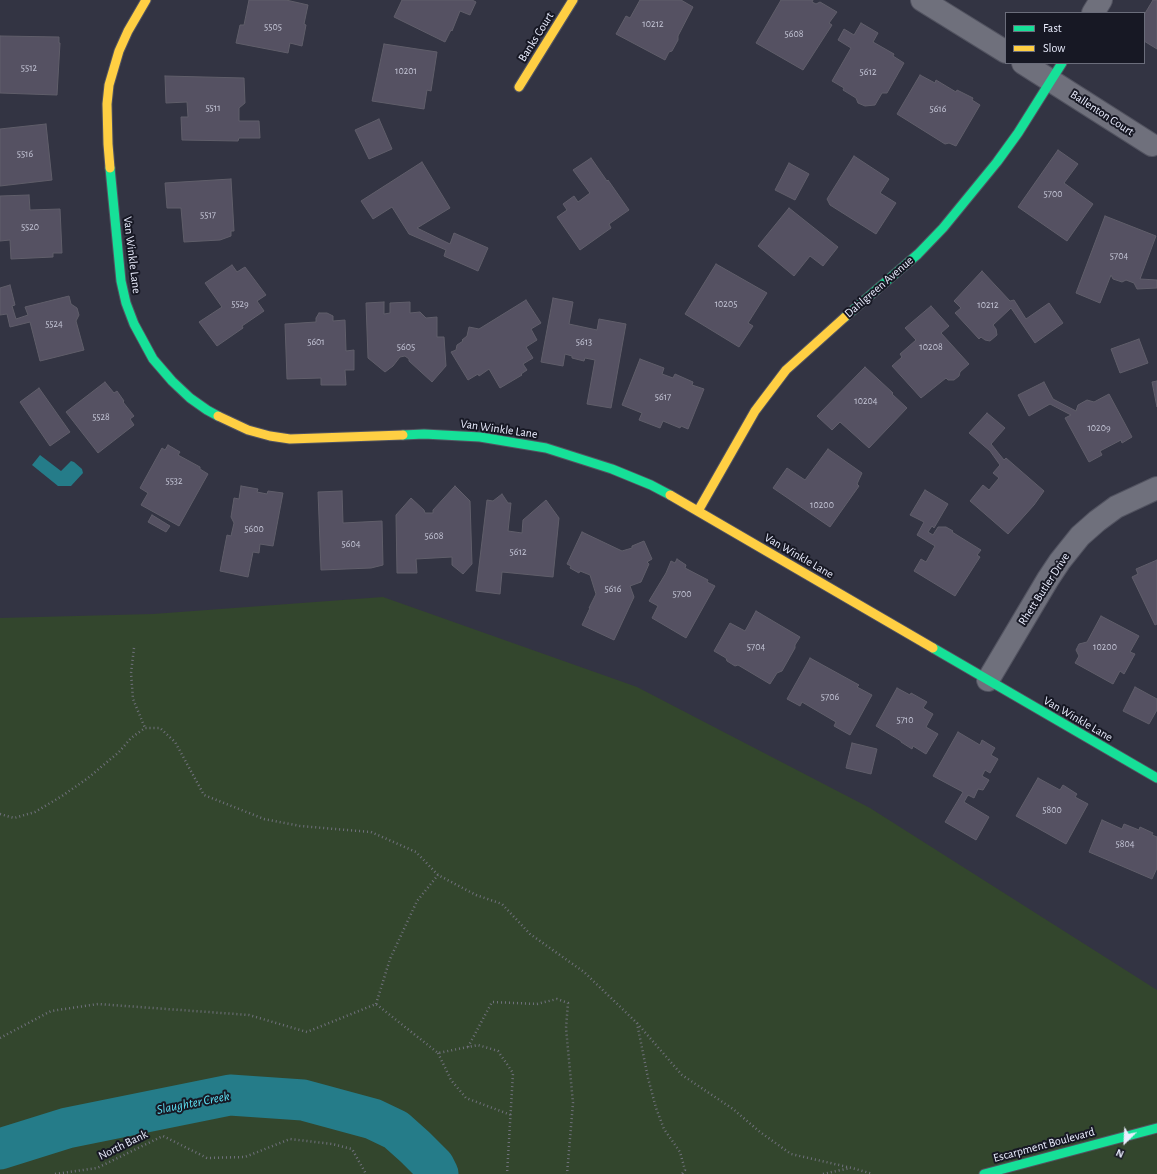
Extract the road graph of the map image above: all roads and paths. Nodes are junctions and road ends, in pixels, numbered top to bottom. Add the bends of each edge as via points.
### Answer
1 (146, 0) edge
2 (574, 0) edge
3 (922, 0) edge
4 (1101, 0) edge
5 (1094, 12) edge
6 (1005, 51) edge
7 (1027, 64) edge
8 (1057, 72) edge
9 (519, 87) dead end
10 (1152, 145) dead end
11 (1157, 488) edge
12 (698, 511) junction
13 (134, 648) dead end
14 (988, 680) junction
15 (145, 728) junction
16 (1157, 778) edge
17 (0, 814) edge
18 (438, 875) junction
19 (376, 1004) junction
20 (637, 1023) junction
21 (0, 1038) edge
22 (468, 1047) junction
23 (438, 1053) junction
24 (511, 1115) junction
25 (1157, 1128) edge
26 (852, 1168) junction
27 (55, 1174) edge
28 (366, 1174) edge
29 (507, 1174) edge
30 (567, 1174) edge
31 (682, 1174) edge
32 (823, 1174) edge
33 (873, 1174) edge
34 (984, 1174) edge

1 - 12 street, Van Winkle Lane via 119,51 109,86 107,104 107,130 121,281 134,324 153,359 190,398 207,410 248,430 290,439 424,434 480,437 546,448 612,469 651,485
2 - 9 street, Banks Court
3 - 6 street
4 - 5 street
7 - 8 street, Ballenton Court
8 - 10 street, Ballenton Court
8 - 12 street, Dahlgreen Avenue via 997,162 943,228 918,254 786,370 755,411
11 - 14 street, Rhett Butler Drive via 1116,507 1080,536 1048,579
12 - 14 street, Van Winkle Lane
13 - 15 path via 131,673 133,699
14 - 16 street, Van Winkle Lane
15 - 17 path via 131,738 119,752 62,796 35,812 14,818
15 - 18 path via 160,728 175,742 204,795 264,819 300,826 371,832 416,852
18 - 19 path via 417,901 390,959
18 - 20 path via 476,895 502,904 530,934 584,972
19 - 21 path via 307,1032 249,1015 98,1004 50,1011
19 - 23 path
20 - 26 path via 682,1075 733,1109 791,1154
20 - 31 path via 656,1108 664,1129 680,1152 685,1170
22 - 23 path
22 - 24 path via 478,1045 498,1051 513,1073
22 - 30 path via 492,1002 538,1004 557,999 568,1002 566,1028 573,1103
23 - 24 path via 451,1080 466,1098
24 - 29 path
25 - 34 street, Escarpment Boulevard
26 - 32 path
26 - 33 path
27 - 28 path, North Bank via 97,1168 163,1136 207,1158 245,1157 290,1138 332,1144 352,1149

